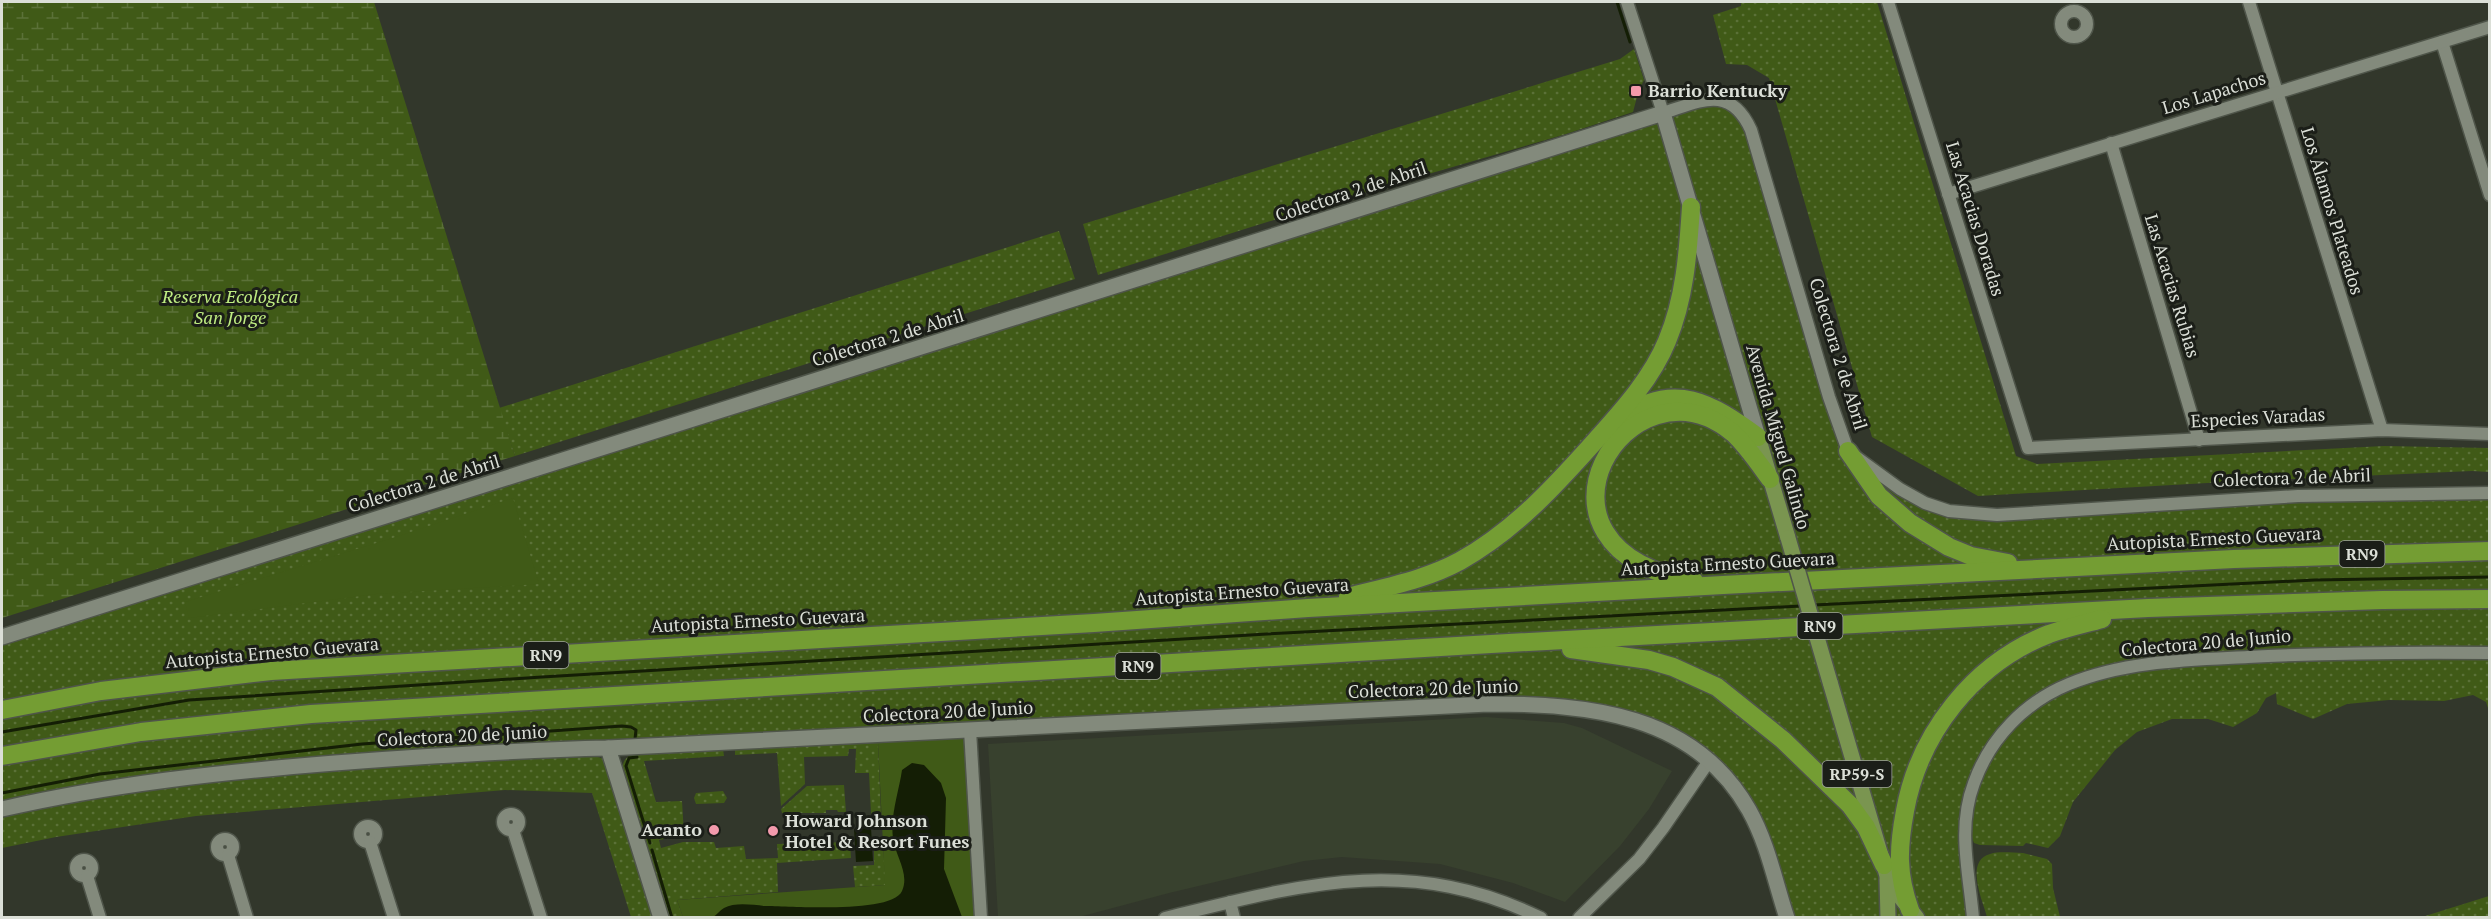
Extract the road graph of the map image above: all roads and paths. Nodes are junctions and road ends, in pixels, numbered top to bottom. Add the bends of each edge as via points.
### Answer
1 (1627, 2) edge
2 (1888, 2) edge
3 (2248, 2) edge
4 (2490, 27) edge
5 (2442, 42) junction
6 (2277, 93) junction
7 (1663, 113) junction
8 (2111, 143) junction
9 (1948, 194) junction
10 (2490, 195) edge
11 (1691, 207) junction
12 (1609, 426) junction
13 (2382, 430) junction
14 (2490, 434) edge
15 (1758, 437) junction
16 (2199, 440) junction
17 (2028, 448) joint
18 (1848, 451) junction
19 (1770, 479) junction
20 (2490, 493) edge
21 (2490, 551) edge
22 (2052, 568) junction
23 (1723, 585) junction
24 (2490, 599) edge
25 (1308, 608) junction
26 (2148, 608) junction
27 (2, 637) edge
28 (1491, 644) junction
29 (2490, 653) edge
30 (2, 710) edge
31 (970, 730) junction
32 (608, 748) junction
33 (2, 756) edge
34 (1709, 761) junction
35 (2, 809) edge
36 (513, 830) dead end
37 (370, 842) dead end
38 (228, 855) dead end
39 (1885, 870) junction
40 (87, 876) dead end
41 (1971, 888) junction
42 (1230, 902) junction
43 (1913, 914) edge
44 (100, 918) edge
45 (247, 918) edge
46 (394, 918) edge
47 (540, 918) edge
48 (661, 918) edge
49 (981, 918) edge
50 (1165, 918) edge
51 (1234, 918) edge
52 (1541, 918) edge
53 (1579, 918) edge
54 (1788, 918) edge
55 (1888, 918) edge
56 (1973, 918) edge
57 (1982, 918) edge

1 - 7 street
2 - 9 street, Las Acacias Doradas
3 - 6 street, Los Álamos Plateados
4 - 5 street, Los Lapachos
5 - 6 street, Los Lapachos
5 - 10 street
6 - 8 street, Los Lapachos
6 - 13 street, Los Álamos Plateados
7 - 11 main road, Avenida Miguel Galindo / RP59-S
7 - 18 street, Colectora 2 de Abril via 1717,99 1728,101 1746,118
7 - 27 main road, Colectora 2 de Abril
8 - 9 street, Los Lapachos
8 - 16 street, Las Acacias Rubias
9 - 17 street, Las Acacias Doradas
11 - 12 highway via 1681,300 1667,342 1646,379
11 - 15 main road, Avenida Miguel Galindo / RP59-S
12 - 15 highway via 1642,406 1676,398 1713,406
12 - 25 highway via 1538,502 1466,557 1406,582
13 - 14 street, Especies Varadas
13 - 16 street, Especies Varadas
15 - 19 main road, Avenida Miguel Galindo / RP59-S
16 - 17 street, Especies Varadas
18 - 20 street, Colectora 2 de Abril via 1925,503 1971,514 2298,496
18 - 22 highway via 1868,482 1893,509 1949,547 1980,558
19 - 23 highway via 1733,434 1716,422 1680,412 1642,420 1630,428 1608,453 1598,475 1595,498 1600,521 1611,542 1624,555 1678,578
19 - 39 main road, Avenida Miguel Galindo / RP59-S, bridge
21 - 22 highway, Autopista Ernesto Guevara / RN9
22 - 23 highway, Autopista Ernesto Guevara / RN9
23 - 25 highway, Autopista Ernesto Guevara / RN9
24 - 26 highway, RN9
25 - 30 highway, Autopista Ernesto Guevara / RN9 via 271,670 101,691
26 - 28 highway, RN9
26 - 43 highway via 2072,627 2026,645 1976,680 1936,727 1906,802 1901,830 1899,866 1903,891
28 - 33 highway, RN9 via 311,714 141,732
28 - 39 highway via 1623,655 1673,667 1718,687 1783,740 1850,806 1866,827
29 - 41 street, Colectora 20 de Junio via 2207,659 2145,664 2068,684 2018,715 1984,759 1973,784 1964,830
31 - 32 main road, Colectora 20 de Junio
31 - 34 main road, Colectora 20 de Junio via 1537,704 1632,718 1674,736
31 - 49 street
32 - 35 main road, Colectora 20 de Junio via 228,772
32 - 48 main road
34 - 53 street via 1639,859
34 - 54 main road, Colectora 20 de Junio via 1748,809 1771,862
36 - 47 street
37 - 46 street
38 - 45 street
39 - 43 main road, Avenida Miguel Galindo / RP59-S
39 - 55 main road, Avenida Miguel Galindo / RP59-S
40 - 44 street
41 - 56 street, Colectora 20 de Junio
41 - 57 street, Colectora 20 de Junio
42 - 50 street
42 - 51 street
42 - 52 street via 1319,883 1402,880 1499,899

